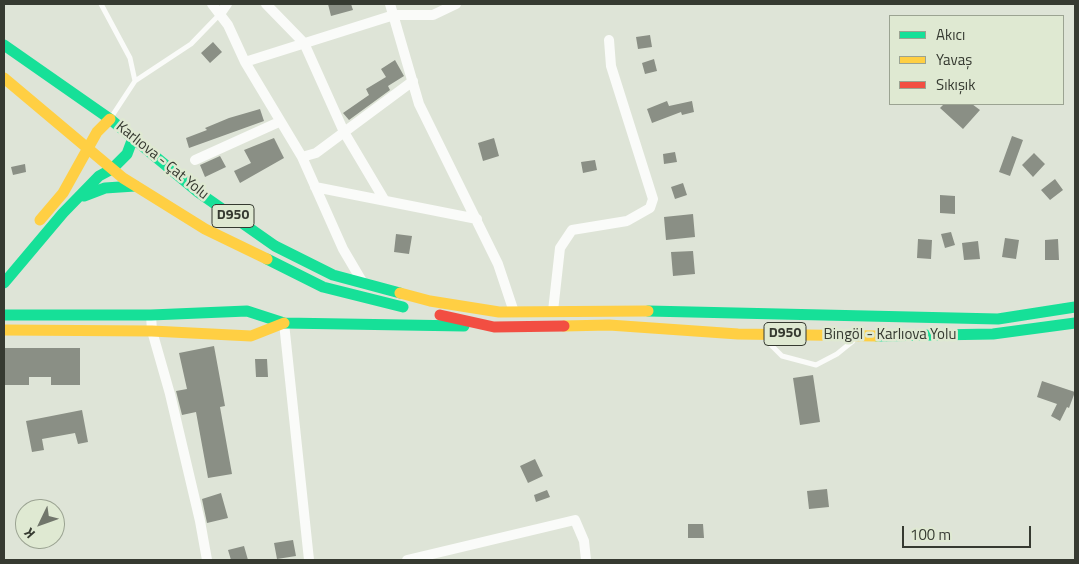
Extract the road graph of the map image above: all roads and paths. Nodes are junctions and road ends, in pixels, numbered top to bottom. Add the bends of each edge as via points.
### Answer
1 (101, 4) edge
2 (212, 4) edge
3 (227, 4) edge
4 (266, 4) edge
5 (390, 4) edge
6 (456, 4) edge
7 (220, 14) junction
8 (394, 15) junction
9 (609, 40) dead end
10 (304, 43) junction
11 (4, 45) edge
12 (245, 62) junction
13 (4, 78) edge
14 (135, 81) junction
15 (413, 81) junction
16 (110, 119) junction
17 (279, 122) junction
18 (63, 128) junction
19 (344, 132) junction
20 (134, 138) junction
21 (88, 148) junction
22 (302, 157) junction
23 (195, 160) dead end
24 (112, 168) junction
25 (69, 181) junction
26 (135, 186) junction
27 (315, 187) junction
28 (76, 200) junction
29 (385, 201) junction
30 (477, 219) junction
31 (33, 228) dead end
32 (4, 283) edge
33 (363, 283) junction
34 (1075, 307) edge
35 (553, 311) junction
36 (498, 312) joint
37 (514, 312) junction
38 (4, 315) edge
39 (151, 315) junction
40 (284, 323) junction
41 (1075, 323) edge
42 (494, 327) junction
43 (4, 330) edge
44 (152, 332) junction
45 (759, 334) junction
46 (860, 336) junction
47 (207, 560) edge
48 (309, 560) edge
49 (414, 560) edge
50 (586, 560) edge

1 - 14 lane via 130,58
2 - 7 street
3 - 7 street
4 - 10 street
5 - 8 street
6 - 8 street via 433,15
7 - 12 street
7 - 14 lane via 191,44
8 - 10 street
8 - 15 street
9 - 35 street via 611,66 653,199 650,208 627,221 572,230 560,248
10 - 12 street
10 - 19 street
11 - 16 main road, Karlıova - Çat Yolu / D950
12 - 17 street
13 - 18 main road, Karlıova - Çat Yolu / D950
14 - 16 lane
15 - 19 street
15 - 30 street via 419,104
16 - 20 main road, Karlıova - Çat Yolu / D950
16 - 21 main road
17 - 22 street
17 - 23 street
18 - 21 main road, Karlıova - Çat Yolu / D950
18 - 25 main road via 73,151
19 - 22 street via 316,153
19 - 29 street
20 - 24 main road via 127,154
20 - 33 main road, Karlıova - Çat Yolu / D950 via 198,192 275,246 333,274
21 - 24 main road, Karlıova - Çat Yolu / D950
21 - 25 main road
22 - 27 street
24 - 26 main road, Karlıova - Çat Yolu / D950
24 - 28 main road via 99,176
25 - 31 main road via 63,193
26 - 28 main road via 105,188
26 - 42 main road, Karlıova - Çat Yolu / D950 via 205,229 323,287
27 - 29 street
27 - 33 street via 343,249
28 - 32 main road
29 - 30 street
30 - 37 street via 498,264
33 - 36 main road, Karlıova - Çat Yolu / D950 via 430,301
34 - 35 main road, Bingöl - Karlıova Yolu / D950 via 998,319
35 - 37 main road, Bingöl - Karlıova Yolu / D950
36 - 37 main road, Bingöl - Karlıova Yolu / D950
38 - 39 main road
39 - 40 main road via 247,311
39 - 44 street
40 - 42 main road
40 - 44 main road via 251,336
40 - 48 street
41 - 46 main road, Bingöl - Karlıova Yolu / D950 via 993,334
42 - 45 main road, Bingöl - Karlıova Yolu / D950 via 609,325
43 - 44 main road
44 - 47 street via 172,404
45 - 46 main road, Bingöl - Karlıova Yolu / D950
45 - 46 lane via 782,356 816,365
49 - 50 street via 575,520 584,541

